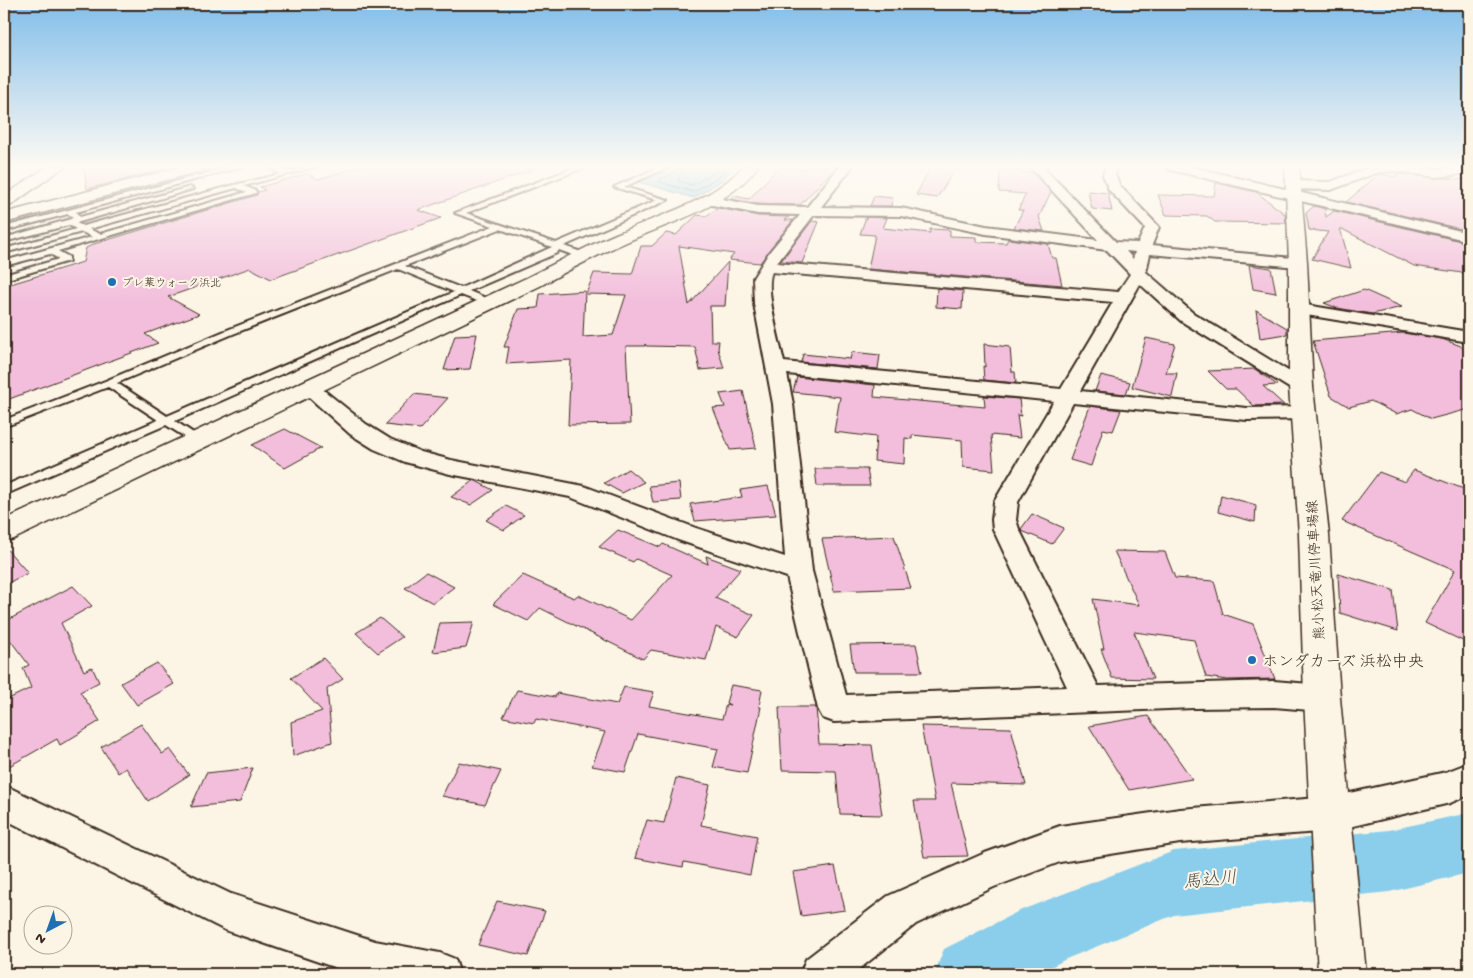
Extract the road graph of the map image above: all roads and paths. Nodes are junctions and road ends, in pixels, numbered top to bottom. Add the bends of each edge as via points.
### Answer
1 (28, 212) edge
2 (69, 212) joint
3 (106, 212) edge
4 (145, 212) edge
5 (186, 212) edge
6 (464, 212) edge
7 (637, 212) edge
8 (681, 212) edge
9 (809, 212) edge
10 (885, 212) edge
11 (1079, 212) edge
12 (1137, 212) edge
13 (1295, 212) edge
14 (1385, 212) edge
15 (4, 218) edge
16 (75, 220) junction
17 (500, 226) junction
18 (4, 229) edge
19 (83, 229) junction
20 (99, 237) junction
21 (1469, 238) edge
22 (4, 240) edge
23 (1112, 245) junction
24 (557, 246) junction
25 (1144, 248) junction
26 (51, 250) junction
27 (4, 251) edge
28 (584, 256) junction
29 (1298, 262) junction
30 (4, 264) edge
31 (397, 266) junction
32 (767, 267) junction
33 (1138, 273) junction
34 (4, 278) edge
35 (461, 291) junction
36 (1124, 298) junction
37 (490, 302) junction
38 (1300, 309) junction
39 (1469, 337) edge
40 (775, 367) junction
41 (109, 383) junction
42 (309, 388) junction
43 (1067, 398) junction
44 (1303, 400) junction
45 (166, 420) junction
46 (4, 424) edge
47 (197, 440) junction
48 (4, 491) edge
49 (4, 532) edge
50 (799, 571) junction
51 (1322, 698) junction
52 (1089, 700) junction
53 (1469, 778) edge
54 (4, 801) edge
55 (1332, 822) junction
56 (440, 974) edge
57 (821, 974) edge
58 (1342, 974) edge

1 - 15 street
2 - 16 lane via 77,216
2 - 18 lane
3 - 16 lane
4 - 19 lane
5 - 20 lane
6 - 17 lane via 460,213
7 - 24 lane
8 - 28 street
9 - 32 street
10 - 23 street via 901,212 986,230
11 - 23 street
12 - 25 street via 1152,227
13 - 29 street, 熊小松天竜川停車場線
14 - 21 street
16 - 19 lane via 72,224
16 - 22 lane
17 - 24 lane
17 - 31 lane
19 - 20 lane
19 - 27 lane
20 - 26 lane
23 - 25 street
23 - 33 street
24 - 28 lane
24 - 35 lane via 554,251
25 - 29 street
25 - 33 street
26 - 30 lane
26 - 34 lane via 66,259
28 - 37 street
29 - 38 street, 熊小松天竜川停車場線
31 - 35 lane
31 - 41 lane
32 - 36 street
32 - 40 street via 761,278 763,304
33 - 36 street
33 - 44 street via 1187,317
35 - 37 lane
35 - 45 lane
36 - 43 street
37 - 42 street
38 - 39 street
38 - 44 street, 熊小松天竜川停車場線
40 - 43 street
40 - 50 street via 783,404
41 - 45 lane
41 - 46 lane
42 - 47 street
42 - 50 street via 358,429 413,457 576,491 687,534
43 - 44 street via 1247,414
43 - 52 street via 1006,502 1004,520
44 - 51 street, 熊小松天竜川停車場線
45 - 47 lane
45 - 48 lane
47 - 49 street
50 - 52 street via 834,709
51 - 52 street via 1264,694
51 - 55 street, 熊小松天竜川停車場線
53 - 55 street via 1450,787
54 - 56 street via 225,911 374,961
55 - 57 street via 1180,826 1060,844 985,872 902,910
55 - 58 street, 熊小松天竜川停車場線

